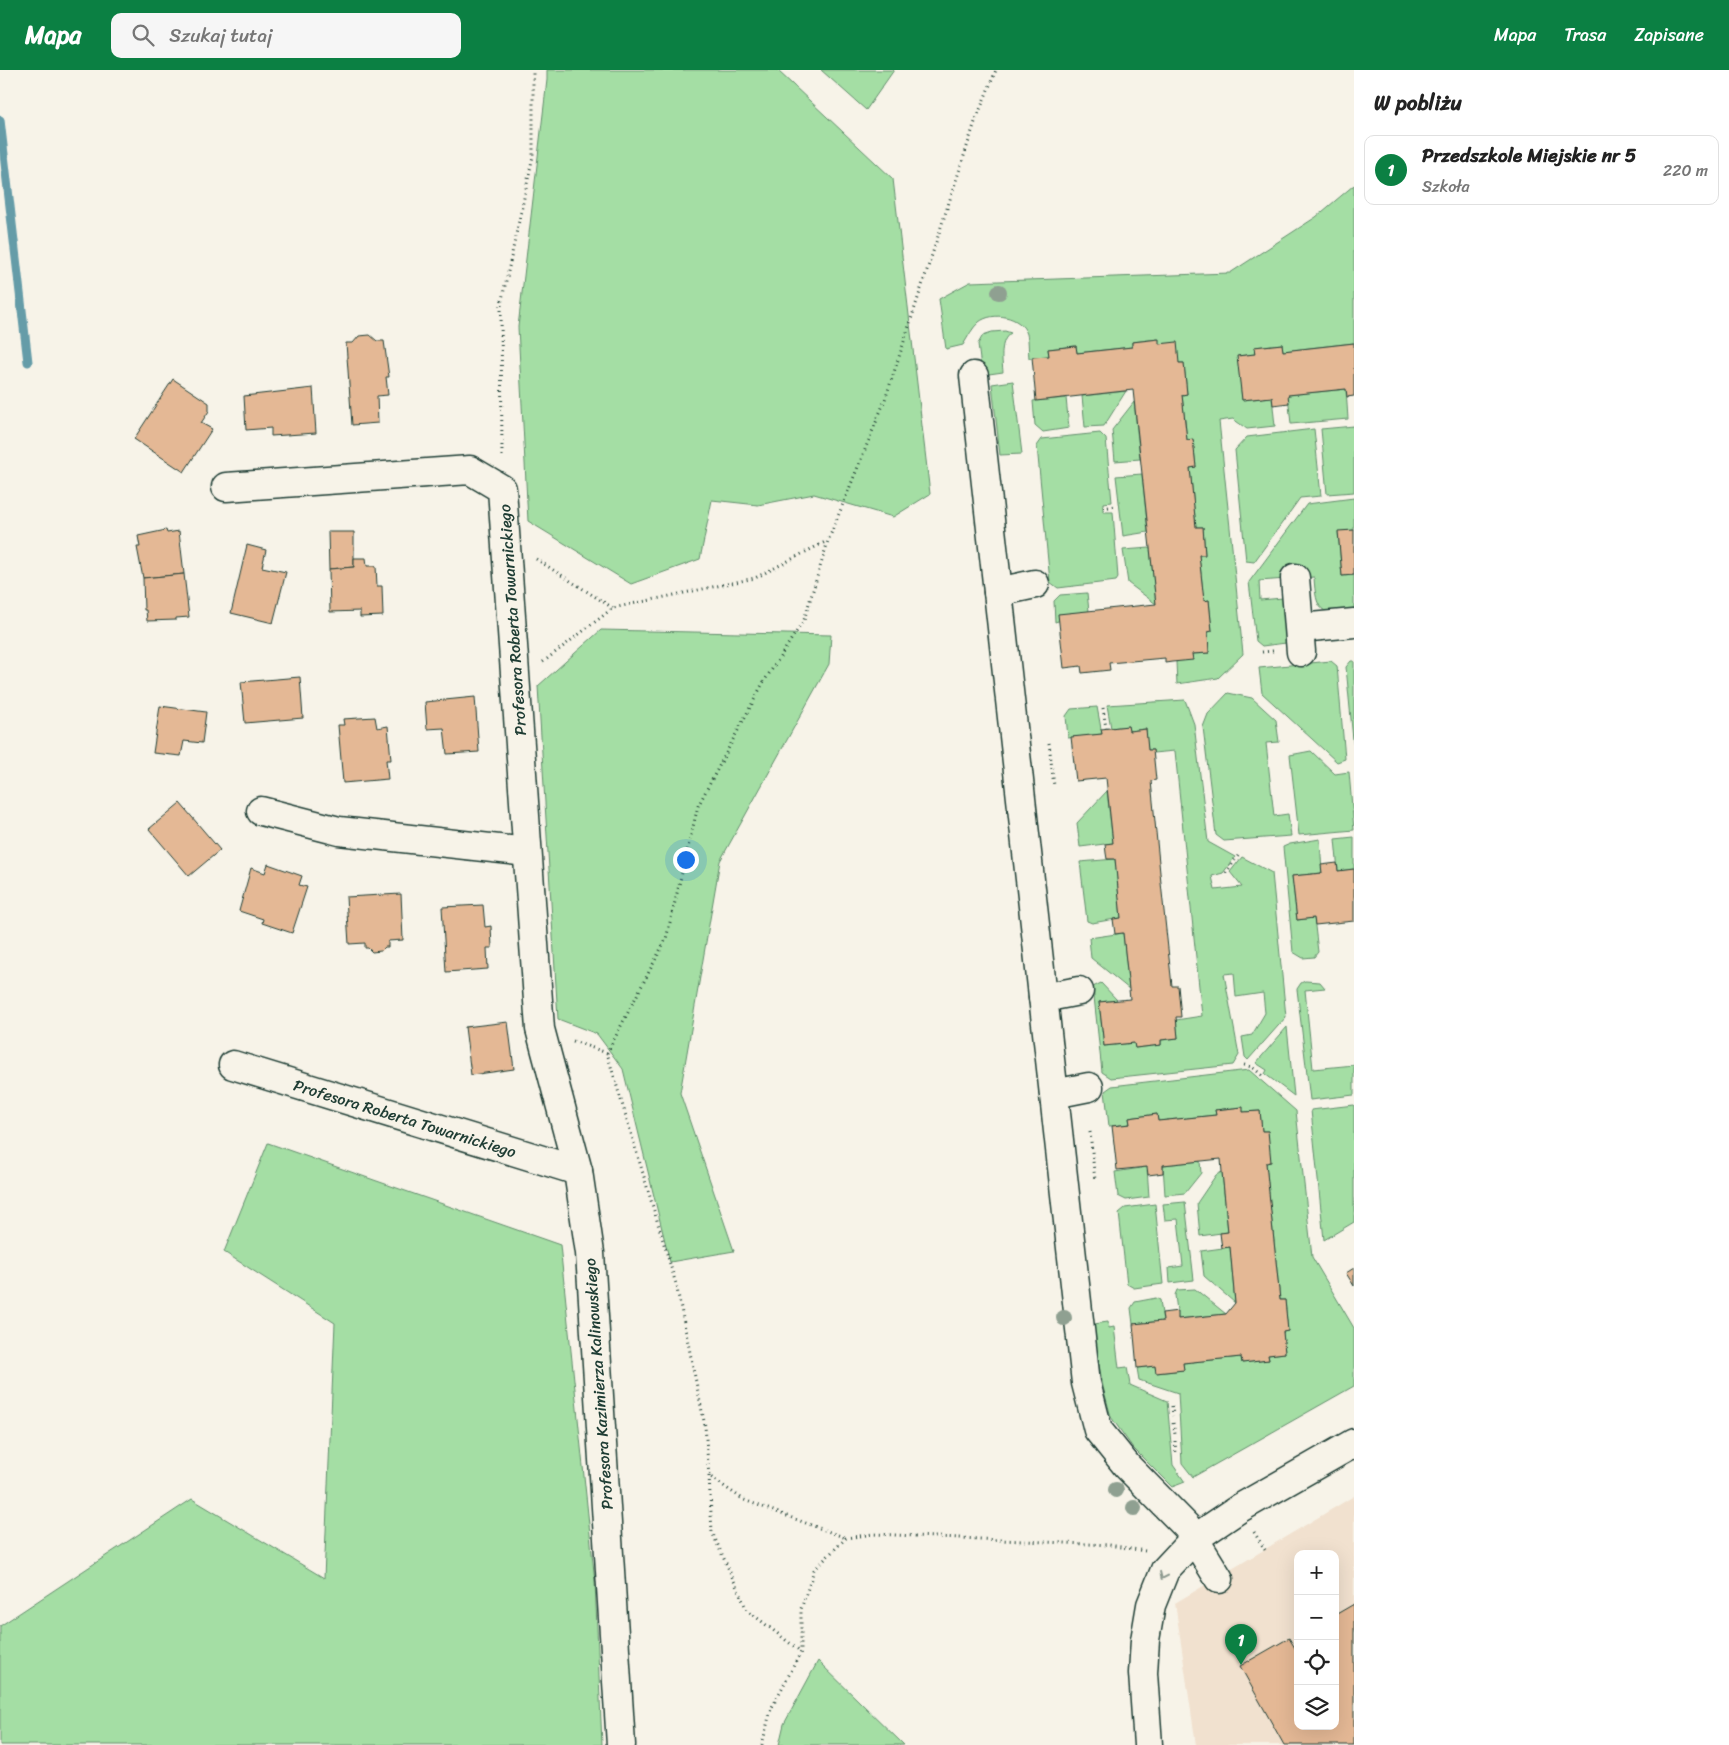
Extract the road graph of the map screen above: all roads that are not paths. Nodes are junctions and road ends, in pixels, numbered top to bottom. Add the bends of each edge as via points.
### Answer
1 (974, 376) dead end
2 (226, 487) dead end
3 (1295, 578) dead end
4 (1035, 584) dead end
5 (998, 592) junction
6 (1354, 623) edge
7 (261, 811) dead end
8 (527, 852) junction
9 (1079, 991) dead end
10 (1042, 998) junction
11 (540, 1029) joint
12 (232, 1064) dead end
13 (1089, 1087) dead end
14 (1054, 1094) junction
15 (578, 1171) junction
16 (1354, 1443) edge
17 (1194, 1539) junction
18 (1219, 1579) dead end
19 (621, 1745) edge
20 (1148, 1745) edge

1 - 5 street
2 - 8 street, Profesora Roberta Towarnickiego via 470,470 502,489
3 - 6 street via 1301,640
4 - 5 street
5 - 10 street
7 - 8 street via 339,831
8 - 11 street, Profesora Roberta Towarnickiego
9 - 10 street
10 - 14 street
11 - 15 street, Profesora Kazimierza Kalinowskiego
12 - 15 street, Profesora Roberta Towarnickiego
13 - 14 street
14 - 17 street via 1086,1383 1098,1430 1127,1466 1187,1527
15 - 19 street, Profesora Kazimierza Kalinowskiego via 590,1253
16 - 17 street via 1240,1508
17 - 18 street
17 -> 20 street via 1166,1570 1151,1605 1143,1673

